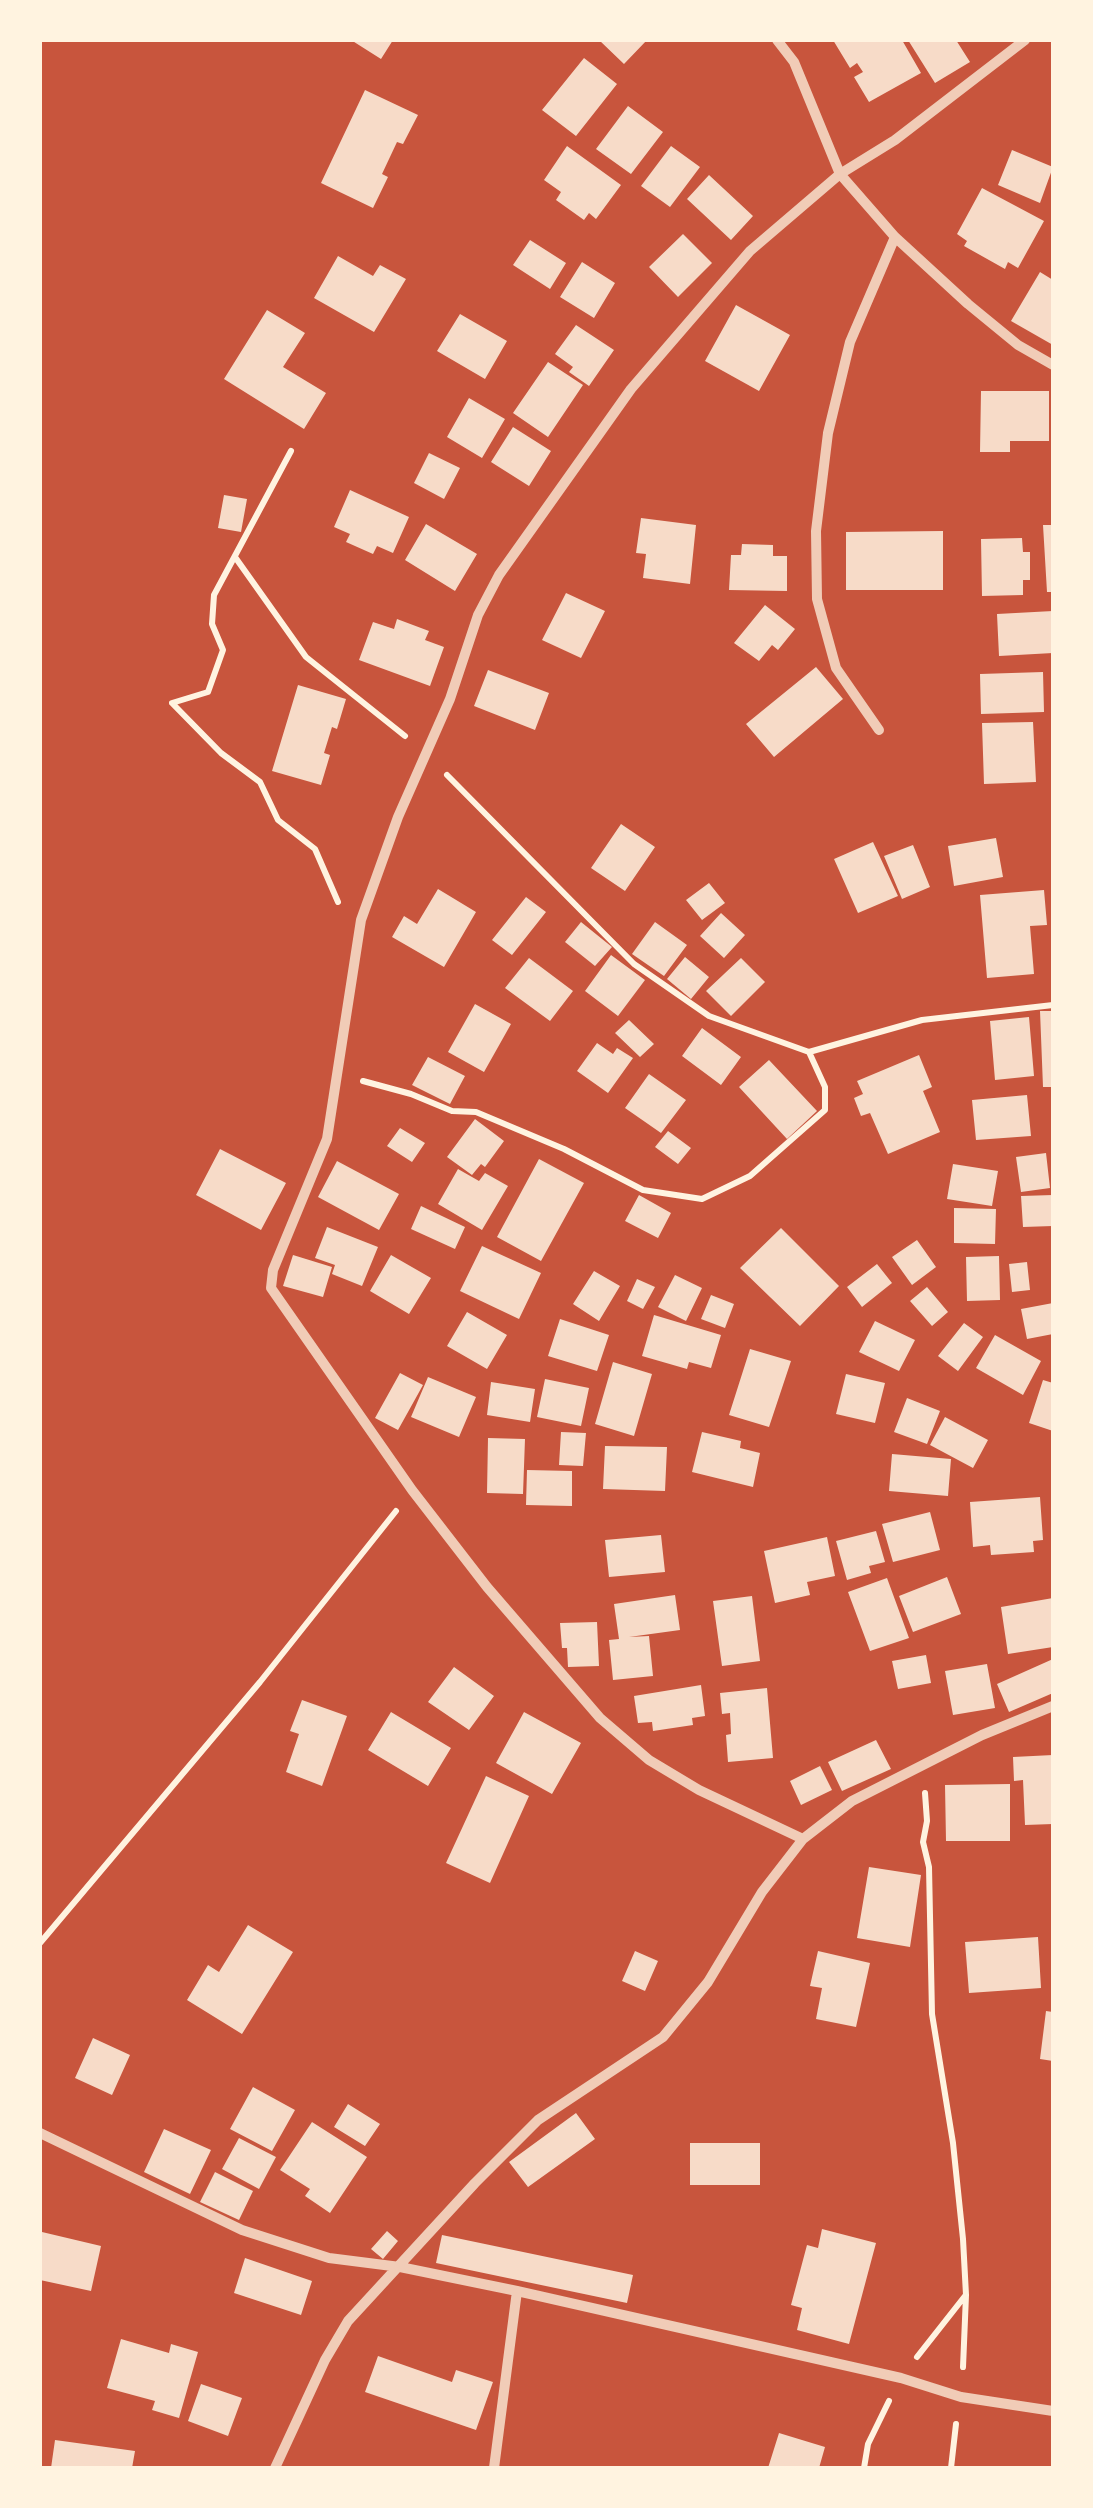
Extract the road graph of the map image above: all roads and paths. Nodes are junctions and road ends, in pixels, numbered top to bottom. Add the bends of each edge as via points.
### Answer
1 (777, 40) edge
2 (1025, 40) edge
3 (840, 174) junction
4 (895, 238) junction
5 (1053, 365) edge
6 (291, 450) dead end
7 (235, 557) junction
8 (879, 730) dead end
9 (425, 752) junction
10 (361, 920) junction
11 (1053, 1005) edge
12 (810, 1052) junction
13 (337, 1074) junction
14 (412, 1490) junction
15 (1053, 1706) edge
16 (923, 1767) junction
17 (803, 1839) junction
18 (40, 1944) edge
19 (40, 2133) edge
20 (400, 2267) junction
21 (517, 2291) junction
22 (961, 2397) junction
23 (1053, 2411) edge
24 (275, 2468) edge
25 (494, 2468) edge
26 (951, 2468) edge

1 - 3 street via 794,62
2 - 3 street
3 - 4 street
3 - 9 street via 750,252 631,389 499,575
4 - 5 street via 1018,345
4 - 8 street via 850,342 828,433 816,531 817,599 836,668
6 - 7 path
7 - 9 path via 306,656
7 - 10 path via 214,595 212,624 224,650 208,692 172,703 260,782 278,820 314,850 337,902
9 - 10 street
9 - 12 path via 634,964 708,1016
10 - 13 street
11 - 12 path via 922,1020
12 - 13 path via 825,1086 825,1110 750,1176 702,1199 643,1190 476,1112 452,1112
13 - 14 street via 327,1140 271,1288
14 - 17 street via 600,1718 649,1760 699,1790
14 - 18 path
15 - 16 street
16 - 17 street via 852,1801
16 - 22 path via 932,2014 963,2239
17 - 20 street via 663,2037 538,2120
19 - 20 street via 242,2230 329,2258
20 - 21 street
20 - 24 street via 348,2322
21 - 22 street
21 - 25 street
22 - 23 street
22 - 26 path

